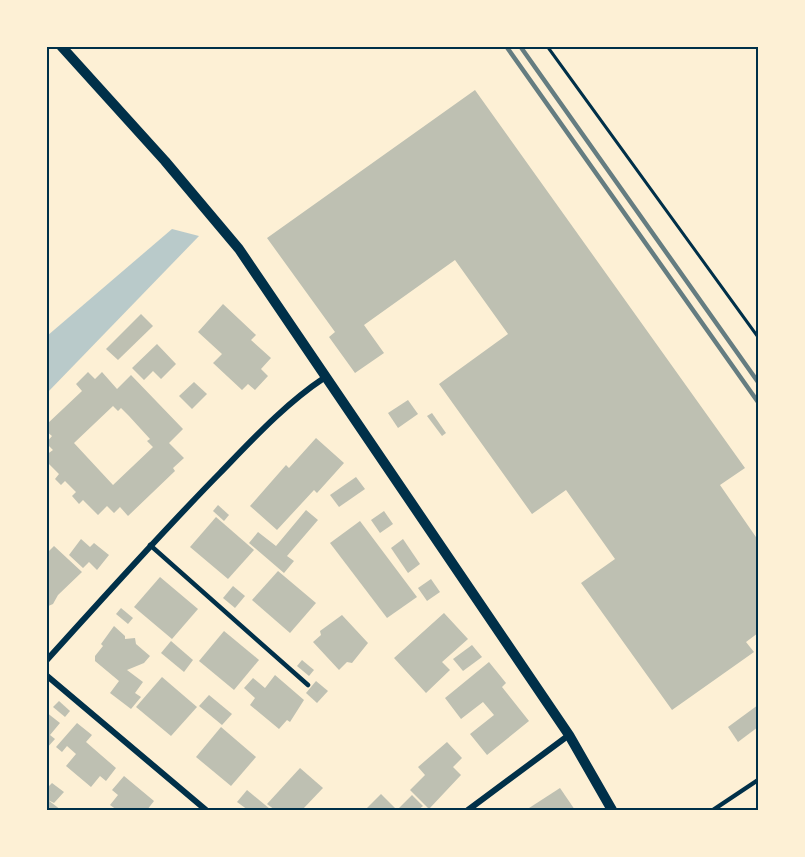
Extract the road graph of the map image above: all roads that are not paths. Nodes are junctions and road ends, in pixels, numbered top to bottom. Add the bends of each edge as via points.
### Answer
1 (60, 46) edge
2 (324, 378) junction
3 (150, 545) junction
4 (46, 661) edge
5 (46, 675) edge
6 (308, 685) dead end
7 (569, 735) junction
8 (759, 780) edge
9 (206, 810) edge
10 (468, 810) edge
11 (612, 810) edge
12 (713, 810) edge

1 - 2 street via 239,249
2 - 3 street via 298,395
2 - 7 street
3 - 4 street
3 - 6 lane
5 - 9 street
7 - 10 street
7 - 11 street
8 - 12 lane

